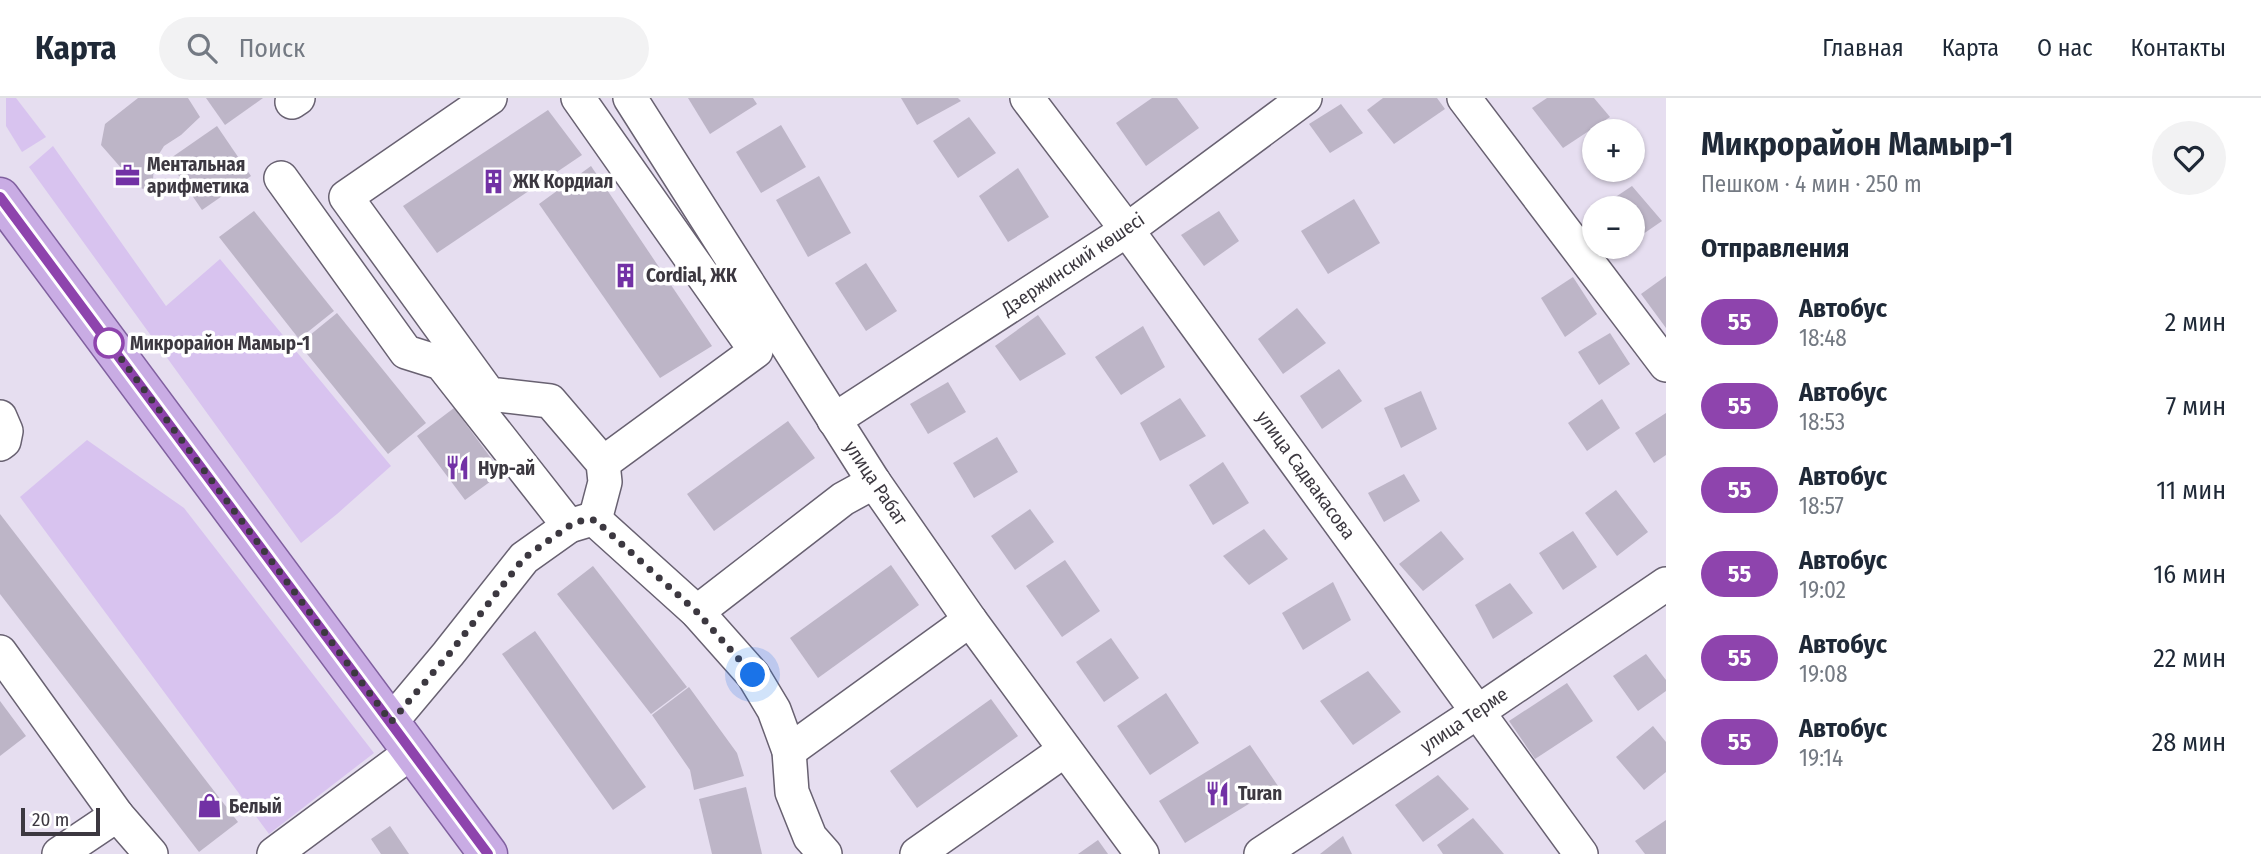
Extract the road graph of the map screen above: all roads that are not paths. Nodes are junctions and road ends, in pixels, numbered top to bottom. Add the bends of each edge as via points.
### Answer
1 (490, 98) edge
2 (578, 98) edge
3 (630, 98) edge
4 (1027, 98) edge
5 (1305, 98) edge
6 (1464, 98) edge
7 (281, 178) dead end
8 (0, 197) edge
9 (1127, 230) junction
10 (1666, 365) edge
11 (0, 417) edge
12 (834, 420) junction
13 (0, 444) edge
14 (603, 463) junction
15 (874, 482) junction
16 (582, 523) junction
17 (1666, 584) edge
18 (697, 612) junction
19 (970, 620) junction
20 (0, 652) edge
21 (1479, 711) junction
22 (402, 736) junction
23 (1065, 750) junction
24 (789, 751) junction
25 (117, 815) junction
26 (59, 854) edge
27 (151, 854) edge
28 (274, 854) edge
29 (488, 854) edge
30 (825, 854) edge
31 (917, 854) edge
32 (1142, 854) edge
33 (1261, 854) edge
34 (1581, 854) edge

1 - 14 street via 346,197 489,394 550,401
2 - 14 street via 756,351
3 - 12 street, улица Рабат
4 - 9 street, улица Садвакасова
5 - 9 street, Дзержинский көшесі
6 - 10 street
7 - 16 street via 406,352 441,362
8 - 22 main road
9 - 12 street, Дзержинский көшесі
9 - 21 street, улица Садвакасова
11 - 13 street via 6,431
12 - 15 street, улица Рабат
14 - 16 street via 605,482
15 - 18 street via 843,499
15 - 19 street, улица Рабат
16 - 18 street
16 - 22 street via 524,558 449,654
17 - 21 street, улица Терме
18 - 24 street via 753,675 774,710
19 - 23 street, улица Рабат
19 - 24 street
20 - 25 street
21 - 33 street, улица Терме
21 - 34 street, улица Садвакасова
22 - 28 street
22 - 29 main road
23 - 31 street
23 - 32 street, улица Рабат
24 - 30 street via 792,792 810,837
25 - 26 street
25 - 27 street

